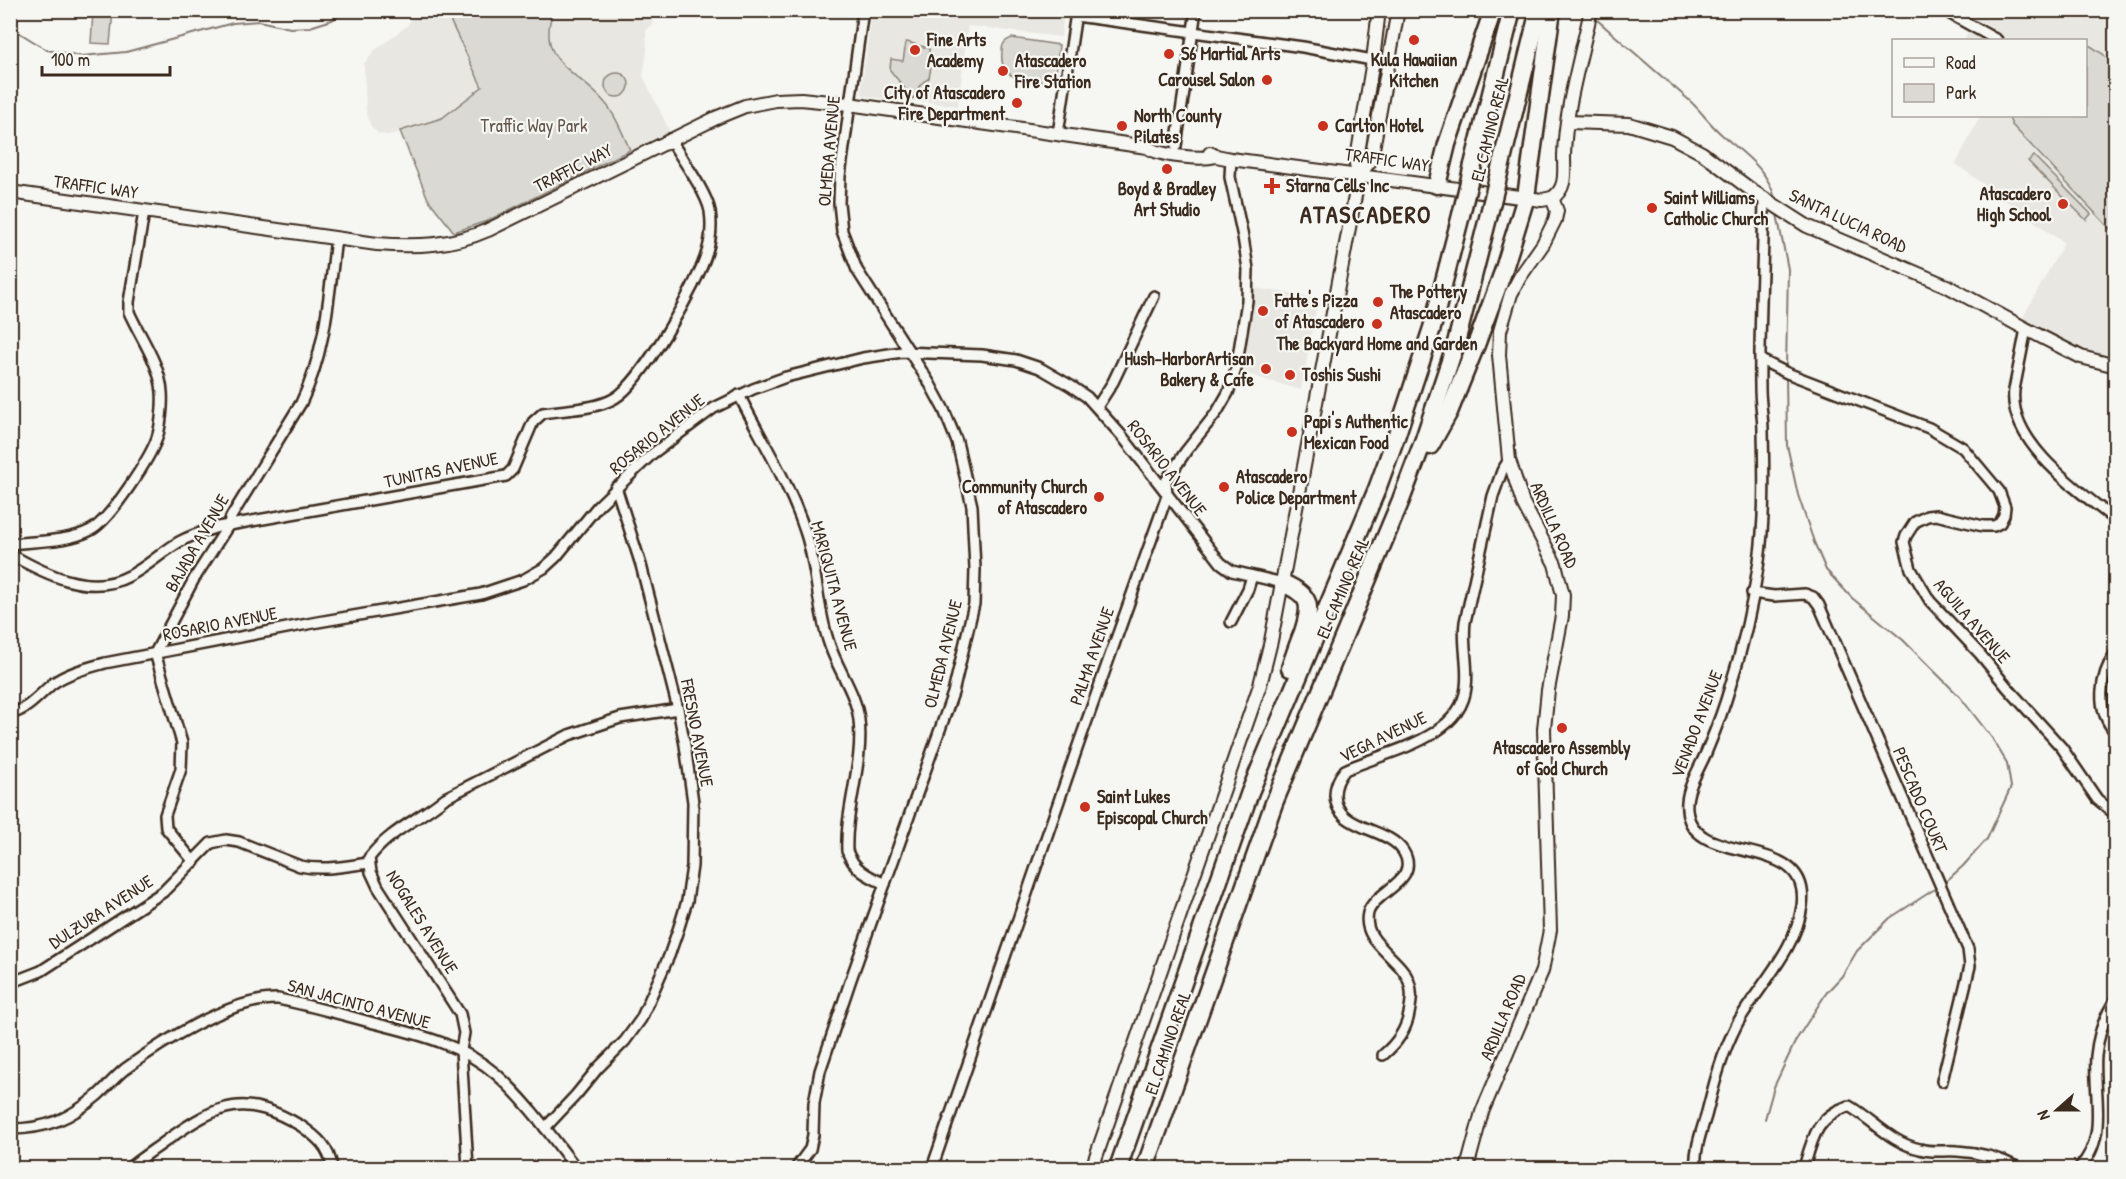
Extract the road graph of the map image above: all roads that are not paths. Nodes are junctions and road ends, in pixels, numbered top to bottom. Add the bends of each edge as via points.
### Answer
1 (863, 10) edge
2 (1196, 10) edge
3 (1379, 10) edge
4 (1398, 10) edge
5 (1493, 10) edge
6 (1512, 10) edge
7 (1539, 10) edge
8 (1552, 10) edge
9 (1591, 10) edge
10 (1943, 10) edge
11 (1076, 13) edge
12 (1193, 32) junction
13 (1995, 39) edge
14 (1373, 60) junction
15 (1388, 63) junction
16 (849, 104) junction
17 (1568, 122) junction
18 (1058, 134) junction
19 (670, 139) junction
20 (1176, 146) junction
21 (1147, 147) junction
22 (1216, 156) junction
23 (1232, 159) junction
24 (1359, 175) junction
25 (1437, 185) junction
26 (10, 192) edge
27 (1526, 197) junction
28 (1552, 198) junction
29 (1764, 199) junction
30 (144, 212) junction
31 (336, 238) junction
32 (1154, 296) dead end
33 (2026, 329) junction
34 (912, 353) junction
35 (1761, 360) junction
36 (2115, 366) edge
37 (739, 395) junction
38 (1097, 407) junction
39 (1509, 459) junction
40 (616, 487) junction
41 (1167, 496) junction
42 (1401, 500) junction
43 (2115, 520) edge
44 (228, 526) junction
45 (10, 544) edge
46 (10, 554) edge
47 (1252, 576) junction
48 (1283, 583) junction
49 (1752, 593) junction
50 (1231, 622) dead end
51 (2115, 652) edge
52 (155, 653) junction
53 (1287, 700) junction
54 (678, 709) junction
55 (10, 714) edge
56 (2115, 733) edge
57 (2115, 815) edge
58 (194, 862) junction
59 (369, 863) junction
60 (885, 884) junction
61 (10, 983) edge
62 (2115, 999) edge
63 (461, 1050) junction
64 (1383, 1055) dead end
65 (1942, 1081) dead end
66 (545, 1128) junction
67 (10, 1129) edge
68 (129, 1168) edge
69 (332, 1168) edge
70 (468, 1168) edge
71 (576, 1168) edge
72 (796, 1168) edge
73 (932, 1168) edge
74 (1092, 1168) edge
75 (1118, 1168) edge
76 (1145, 1168) edge
77 (1467, 1168) edge
78 (1696, 1168) edge
79 (1804, 1168) edge
80 (2019, 1168) edge
81 (2079, 1168) edge

1 - 16 street, OLMEDA AVENUE
2 - 12 street
3 - 14 street, EL CAMINO REAL
4 - 15 street, EL CAMINO REAL
5 - 25 highway
6 - 53 highway, EL CAMINO REAL, bridge via 1432,328 1368,509
7 - 42 highway, EL CAMINO REAL, bridge via 1456,343
8 - 27 highway
9 - 17 street, ARDILLA ROAD
10 - 13 street
11 - 12 street
11 - 18 street
12 - 14 street
12 - 20 street
14 - 15 street
14 - 24 street, EL CAMINO REAL via 1356,165
15 - 24 street, EL CAMINO REAL via 1371,160
16 - 18 street, TRAFFIC WAY
16 - 19 street, TRAFFIC WAY via 801,99 760,103
16 - 34 street, OLMEDA AVENUE via 839,189 842,231 856,270
17 - 28 street, ARDILLA ROAD via 1563,186
17 - 29 street, SANTA LUCIA ROAD via 1615,122 1659,131 1702,153
18 - 21 street, TRAFFIC WAY
19 - 31 street, TRAFFIC WAY via 470,237 415,246
19 - 44 street, TUNITAS AVENUE via 707,200 710,241 693,285 650,360 629,387 610,401 538,416 507,476
20 - 21 street, TRAFFIC WAY
20 - 22 street, TRAFFIC WAY
21 - 22 street, TRAFFIC WAY via 1178,155
22 - 23 street, TRAFFIC WAY
23 - 24 street, TRAFFIC WAY
23 - 41 street, PALMA AVENUE via 1230,177 1248,269 1236,369 1217,412 1166,481
24 - 25 street, TRAFFIC WAY
24 - 48 street, EL CAMINO REAL
25 - 27 street, TRAFFIC WAY
26 - 30 street, TRAFFIC WAY
27 - 28 street, TRAFFIC WAY
27 - 42 highway via 1490,308 1449,412
28 - 39 street, ARDILLA ROAD via 1557,211 1555,220 1511,294 1500,331 1499,367
29 - 33 street, SANTA LUCIA ROAD via 1807,226 1947,286
29 - 35 street, VENADO AVENUE
30 - 31 street, TRAFFIC WAY
30 - 45 street via 129,312 156,368 162,392 157,438 116,506 92,530 75,536
31 - 44 street, BAJADA AVENUE via 325,329 313,376
32 - 38 street
33 - 36 street, SANTA LUCIA ROAD via 2081,357
33 - 43 street via 2013,390 2017,415 2046,462
34 - 37 street, ROSARIO AVENUE via 825,367
34 - 38 street, ROSARIO AVENUE via 1017,360 1061,379
34 - 60 street, OLMEDA AVENUE via 944,410 966,474 975,536 974,604 953,693
35 - 49 street, VENADO AVENUE via 1763,492 1759,560
35 - 57 street, AGUILA AVENUE via 1929,428 1963,448 1999,491 2004,515 1994,526 1936,514 1915,522 1904,542 1911,569 1930,601 2062,748 2097,800
37 - 40 street, ROSARIO AVENUE via 675,436
37 - 60 street, MARIQUITA AVENUE via 806,534 829,645 856,706 860,746 847,851 858,868
38 - 41 street, ROSARIO AVENUE
39 - 64 street, VEGA AVENUE via 1493,496 1465,622 1467,686 1463,702 1454,716 1424,738 1345,770 1336,788 1335,798 1347,818 1393,841 1405,854 1406,870 1402,877 1371,906 1368,914 1370,932 1404,970 1411,991 1404,1031
39 - 77 street, ARDILLA ROAD via 1526,509 1555,564 1563,595 1544,729 1550,930 1542,971 1482,1112
40 - 52 street, ROSARIO AVENUE via 555,557 523,580 481,594
40 - 54 street, FRESNO AVENUE via 641,565
41 - 47 street, ROSARIO AVENUE via 1221,563 1232,571
41 - 73 street, PALMA AVENUE
42 - 76 highway, EL CAMINO REAL via 1274,803
44 - 46 street via 188,537 127,577 101,584 64,580
44 - 52 street, BAJADA AVENUE via 194,579
47 - 48 street, ROSARIO AVENUE
47 - 50 street
48 - 53 highway via 1303,595 1309,613 1288,672
48 - 74 street, EL CAMINO REAL via 1260,685
49 - 65 street, PESCADO COURT via 1805,594 1819,605 1968,949 1970,966
49 - 78 street, VENADO AVENUE via 1730,687 1689,792 1688,815 1705,838 1722,846 1755,851 1785,865 1799,883 1802,903 1785,950 1727,1046 1701,1132
51 - 56 street via 2105,675 2101,699
52 - 55 street, ROSARIO AVENUE via 83,670 53,684 19,712
52 - 58 street via 183,756 164,821 169,835
53 - 75 highway, EL CAMINO REAL via 1250,792
54 - 59 street, NOGALES AVENUE via 620,718 569,735 445,798 380,845
54 - 66 street, FRESNO AVENUE via 690,768 693,834 687,901 679,927 641,1019
58 - 59 street, DULZURA AVENUE via 211,843 226,840 309,868
58 - 61 street, DULZURA AVENUE via 136,911 41,971
59 - 63 street, NOGALES AVENUE via 378,887 456,1005 463,1023
60 - 72 street, OLMEDA AVENUE via 820,1071 810,1149
62 - 81 street via 2096,1057 2096,1139
63 - 66 street, SAN JACINTO AVENUE via 495,1074
63 - 67 street, SAN JACINTO AVENUE via 305,1005 278,999 255,1000 198,1024 160,1046 123,1071 69,1117
63 - 70 street, NOGALES AVENUE
66 - 71 street, SAN JACINTO AVENUE
68 - 69 street via 205,1114 244,1105 271,1110 315,1135 327,1150
79 - 80 street via 1821,1123 1835,1110 1848,1106 1890,1137 1911,1147 1978,1153

